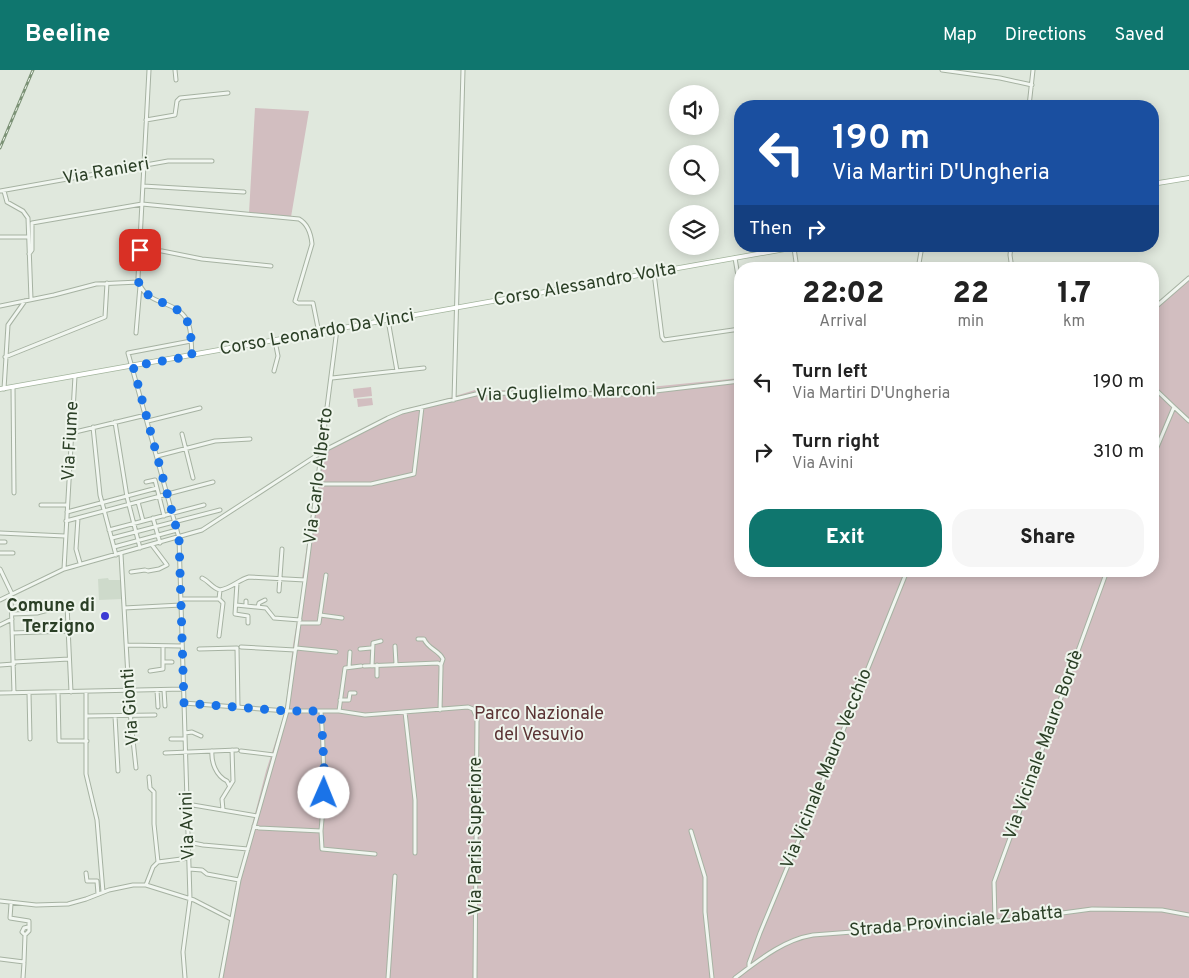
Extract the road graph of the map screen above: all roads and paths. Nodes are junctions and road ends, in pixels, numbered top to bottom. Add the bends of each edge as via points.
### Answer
1 (149, 70) edge
2 (175, 70) edge
3 (463, 70) edge
4 (942, 70) edge
5 (1033, 70) edge
6 (176, 80) dead end
7 (1032, 85) junction
8 (228, 92) dead end
9 (1030, 100) edge
10 (146, 120) junction
11 (212, 161) dead end
12 (144, 166) junction
13 (1189, 178) edge
14 (1159, 183) edge
15 (143, 186) junction
16 (2, 191) edge
17 (244, 192) dead end
18 (142, 204) junction
19 (28, 236) junction
20 (0, 237) edge
21 (140, 250) junction
22 (770, 252) edge
23 (29, 254) junction
24 (735, 258) junction
25 (736, 262) edge
26 (271, 266) dead end
27 (654, 273) junction
28 (1189, 278) edge
29 (106, 283) junction
30 (139, 284) junction
31 (31, 299) junction
32 (25, 301) junction
33 (1159, 304) edge
34 (0, 306) edge
35 (456, 308) junction
36 (388, 320) junction
37 (337, 330) junction
38 (734, 330) edge
39 (136, 333) dead end
40 (319, 333) junction
41 (7, 336) junction
42 (0, 338) edge
43 (275, 340) junction
44 (190, 341) junction
45 (192, 356) junction
46 (5, 357) junction
47 (133, 366) junction
48 (424, 368) dead end
49 (274, 371) dead end
50 (397, 371) junction
51 (75, 376) junction
52 (332, 378) junction
53 (734, 382) edge
54 (14, 387) junction
55 (2, 389) edge
56 (1159, 393) edge
57 (454, 400) junction
58 (422, 407) junction
59 (1174, 407) junction
60 (200, 408) dead end
61 (146, 415) junction
62 (148, 421) junction
63 (1189, 421) edge
64 (115, 422) junction
65 (93, 427) junction
66 (71, 433) junction
67 (182, 434) dead end
68 (250, 439) dead end
69 (1159, 442) edge
70 (186, 449) junction
71 (322, 453) junction
72 (157, 456) junction
73 (192, 478) dead end
74 (146, 482) dead end
75 (213, 482) dead end
76 (318, 484) junction
77 (158, 488) junction
78 (14, 493) dead end
79 (168, 494) junction
80 (127, 497) junction
81 (159, 497) junction
82 (138, 502) junction
83 (102, 503) junction
84 (129, 504) junction
85 (42, 505) dead end
86 (67, 505) junction
87 (204, 505) dead end
88 (220, 510) dead end
89 (67, 512) junction
90 (104, 512) junction
91 (173, 514) junction
92 (164, 516) junction
93 (78, 518) junction
94 (153, 518) junction
95 (143, 521) junction
96 (66, 522) junction
97 (175, 522) junction
98 (134, 524) junction
99 (156, 527) junction
100 (109, 530) junction
101 (177, 530) junction
102 (136, 532) junction
103 (0, 533) edge
104 (158, 535) junction
105 (66, 536) junction
106 (112, 538) junction
107 (179, 538) junction
108 (138, 540) junction
109 (0, 542) edge
110 (5, 542) dead end
111 (160, 543) junction
112 (152, 545) junction
113 (114, 546) junction
114 (140, 548) junction
115 (282, 549) dead end
116 (0, 553) edge
117 (13, 553) dead end
118 (118, 554) junction
119 (80, 564) junction
120 (0, 569) edge
121 (64, 569) junction
122 (131, 572) dead end
123 (326, 575) dead end
124 (905, 577) edge
125 (1105, 577) edge
126 (202, 578) dead end
127 (281, 578) junction
128 (306, 580) junction
129 (237, 583) junction
130 (231, 587) junction
131 (220, 590) junction
132 (279, 590) dead end
133 (11, 594) junction
134 (228, 594) dead end
135 (181, 599) junction
136 (219, 599) junction
137 (0, 600) edge
138 (246, 600) dead end
139 (265, 600) dead end
140 (236, 604) junction
141 (246, 605) junction
142 (181, 606) junction
143 (258, 607) junction
144 (124, 608) junction
145 (12, 614) junction
146 (320, 615) junction
147 (342, 618) dead end
148 (12, 619) junction
149 (300, 621) junction
150 (248, 623) dead end
151 (0, 625) edge
152 (68, 631) junction
153 (12, 634) junction
154 (219, 636) dead end
155 (418, 639) dead end
156 (381, 641) dead end
157 (127, 645) junction
158 (165, 646) junction
159 (182, 646) junction
160 (395, 646) dead end
161 (240, 647) dead end
162 (371, 648) junction
163 (199, 649) dead end
164 (296, 649) junction
165 (360, 649) dead end
166 (336, 652) dead end
167 (350, 652) dead end
168 (69, 659) junction
169 (162, 662) junction
170 (172, 662) dead end
171 (14, 663) junction
172 (396, 664) junction
173 (0, 665) edge
174 (374, 665) junction
175 (441, 665) junction
176 (349, 667) junction
177 (150, 671) dead end
178 (377, 676) dead end
179 (184, 689) junction
180 (156, 690) junction
181 (164, 690) junction
182 (130, 691) junction
183 (29, 692) junction
184 (58, 692) junction
185 (71, 692) junction
186 (86, 692) junction
187 (0, 693) edge
188 (14, 693) junction
189 (356, 693) dead end
190 (340, 700) junction
191 (184, 703) junction
192 (165, 706) dead end
193 (158, 707) dead end
194 (238, 707) junction
195 (440, 710) junction
196 (287, 711) junction
197 (321, 711) junction
198 (339, 711) junction
199 (405, 712) junction
200 (131, 715) junction
201 (155, 715) dead end
202 (87, 716) junction
203 (115, 716) junction
204 (185, 733) junction
205 (201, 736) dead end
206 (30, 739) dead end
207 (171, 739) dead end
208 (185, 739) junction
209 (87, 741) junction
210 (212, 751) junction
211 (237, 751) junction
212 (186, 752) junction
213 (165, 753) dead end
214 (274, 755) junction
215 (136, 768) dead end
216 (118, 771) dead end
217 (149, 777) dead end
218 (229, 786) junction
219 (187, 804) junction
220 (223, 810) junction
221 (257, 816) junction
222 (254, 826) junction
223 (321, 831) junction
224 (691, 831) dead end
225 (188, 842) junction
226 (248, 849) junction
227 (416, 853) dead end
228 (375, 854) dead end
229 (189, 858) junction
230 (158, 862) junction
231 (189, 869) junction
232 (86, 873) dead end
233 (395, 876) dead end
234 (239, 880) junction
235 (146, 885) junction
236 (103, 892) junction
237 (98, 894) junction
238 (190, 899) junction
239 (0, 901) edge
240 (12, 904) junction
241 (1189, 915) edge
242 (231, 919) junction
243 (995, 921) junction
244 (0, 959) edge
245 (24, 963) dead end
246 (749, 967) junction
247 (23, 978) edge
248 (185, 978) edge
249 (221, 978) edge
250 (388, 978) edge
251 (475, 978) edge
252 (712, 978) edge
253 (735, 978) edge

1 - 10 street
2 - 6 street
3 - 35 street
4 - 7 street
5 - 7 street
7 - 9 street
8 - 10 street via 180,98 175,115
10 - 12 street
11 - 12 street, Via Ranieri via 174,160
12 - 15 street
12 - 16 street, Via Ranieri
13 - 14 main road
15 - 17 street
15 - 18 street
16 - 19 street via 7,202 23,211 28,218
18 - 21 street
18 - 23 street via 32,223 32,250
18 - 40 street via 302,220 312,244 295,301 313,303
19 - 20 street
19 - 23 street
21 - 26 street
21 - 30 street
22 - 24 main road, Corso Alessandro Volta
23 - 31 street
24 - 25 street
24 - 27 main road, Corso Alessandro Volta
27 - 35 main road, Corso Alessandro Volta
27 - 38 street via 664,340
28 - 33 street
29 - 30 street
29 - 31 street
29 - 46 street via 105,317
30 - 39 street
30 - 44 street via 147,295 183,314 188,323
31 - 32 street
32 - 34 street
32 - 41 street via 10,322
35 - 36 main road, Corso Leonardo Da Vinci
35 - 57 street
36 - 37 main road, Corso Leonardo Da Vinci
36 - 50 street
37 - 40 main road, Corso Leonardo Da Vinci
37 - 52 street, Via Carlo Alberto
40 - 43 main road, Corso Leonardo Da Vinci
41 - 42 street
41 - 46 street
43 - 45 main road, Corso Leonardo Da Vinci
43 - 49 street via 278,356
44 - 45 street
44 - 47 street via 128,353
45 - 47 main road, Corso Leonardo Da Vinci
46 - 55 street
47 - 51 main road, Corso Leonardo Da Vinci
47 - 61 street, Via Avini
48 - 50 street
50 - 52 street
51 - 54 main road, Corso Leonardo Da Vinci
51 - 66 street, Via Fiume
52 - 71 street, Via Carlo Alberto
53 - 57 street, Via Guglielmo Marconi via 630,394 480,393
54 - 55 main road, Corso Leonardo Da Vinci
54 - 78 street
56 - 59 street
57 - 58 street, Via Guglielmo Marconi
58 - 71 street, Via Guglielmo Marconi via 388,418
58 - 76 street via 414,474 372,484
59 - 63 street
59 - 69 street
60 - 62 street
61 - 62 street, Via Avini
61 - 64 street
62 - 72 street, Via Avini
64 - 65 street
64 - 80 street
65 - 66 street
65 - 83 street, Via Gionti
66 - 86 street, Via Fiume
67 - 70 street
68 - 70 street via 216,441
70 - 72 street
70 - 73 street
71 - 76 street, Via Carlo Alberto
71 - 107 street, Via Guglielmo Marconi via 212,525
72 - 79 street, Via Avini
74 - 77 street via 155,480
75 - 79 street
76 - 128 street, Via Carlo Alberto
77 - 80 street
77 - 81 street
79 - 81 street
79 - 91 street, Via Avini
80 - 83 street
80 - 84 street
81 - 82 street
81 - 92 street
82 - 84 street
82 - 95 street
83 - 89 street
83 - 90 street, Via Gionti
84 - 90 street
84 - 98 street
85 - 86 street, Via Fiume
86 - 89 street, Via Fiume
87 - 91 street
88 - 97 street
89 - 96 street, Via Fiume
90 - 93 street
90 - 100 street, Via Gionti
91 - 92 street
91 - 97 street, Via Avini
92 - 94 street
93 - 96 street
93 - 119 street via 76,548
94 - 95 street
94 - 99 street
95 - 98 street
96 - 105 street, Via Fiume
97 - 99 street
97 - 101 street, Via Avini
98 - 100 street
98 - 102 street
99 - 102 street
99 - 104 street
100 - 106 street, Via Gionti
101 - 104 street
101 - 107 street, Via Avini
102 - 106 street
102 - 108 street
103 - 105 street
104 - 108 street
104 - 111 street
105 - 121 street, Via Fiume
106 - 113 street, Via Gionti
107 - 111 street, Via Guglielmo Marconi
107 - 135 street, Via Avini
108 - 113 street
108 - 114 street
109 - 110 street
111 - 112 street, Via Guglielmo Marconi
112 - 114 street, Via Guglielmo Marconi
112 - 122 street via 167,565
113 - 118 street, Via Gionti
114 - 118 street, Via Guglielmo Marconi
115 - 127 street
116 - 117 street
118 - 119 street, Via Guglielmo Marconi
118 - 144 street, Via Gionti
119 - 121 street, Via Guglielmo Marconi
120 - 133 street
121 - 133 street, Via Guglielmo Marconi
123 - 146 street
124 - 246 street, Via Vicinale Mauro Vecchio
125 - 243 street, Via Vicinale Mauro Bordè via 994,882
126 - 131 street
127 - 128 street
127 - 129 street via 249,577
127 - 132 street
128 - 149 street, Via Carlo Alberto
129 - 130 street
129 - 140 street
130 - 131 street
130 - 134 street
131 - 136 street
133 - 137 street, Via Guglielmo Marconi
133 - 145 street
135 - 136 street
135 - 142 street, Via Avini
136 - 154 street via 222,603
138 - 141 street
139 - 143 street
140 - 141 street
140 - 150 street via 235,614 248,616
141 - 143 street
142 - 144 street
142 - 159 street, Via Avini
143 - 149 street via 268,609 274,618
144 - 157 street, Via Gionti
145 - 148 street
145 - 152 street via 37,613 67,605
146 - 147 street
146 - 149 street via 319,623
148 - 151 street
148 - 153 street
149 - 164 street, Via Carlo Alberto
152 - 153 street
152 - 168 street
153 - 171 street
155 - 175 street via 424,640 440,654
156 - 162 street via 372,643
157 - 158 street, Via Gionti
157 - 182 street, Via Gionti
158 - 159 street
158 - 169 street
159 - 179 street, Via Avini
160 - 172 street
161 - 164 street
162 - 165 street
162 - 174 street
163 - 194 street via 236,648
164 - 166 street
164 - 196 street, Via Carlo Alberto
167 - 176 street
168 - 171 street
168 - 185 street
169 - 170 street
169 - 177 street via 163,669
171 - 173 street
171 - 188 street
172 - 174 street
172 - 175 street
174 - 176 street
174 - 178 street
175 - 195 street
176 - 190 street via 345,668
179 - 181 street
179 - 191 street, Via Avini
180 - 181 street
180 - 182 street
180 - 193 street
181 - 192 street
182 - 186 street
182 - 200 street, Via Gionti
183 - 184 street
183 - 188 street
183 - 206 street
184 - 185 street
184 - 209 street via 59,741
185 - 186 street
186 - 202 street
187 - 188 street
189 - 190 street via 350,693 349,702
190 - 198 street
191 - 194 street, Via Parisi Superiore
191 - 204 street, Via Avini
194 - 196 street, Via Parisi Superiore
195 - 199 street, Via Parisi Superiore
195 - 251 street, Via Parisi Superiore via 468,707 473,709 477,718
196 - 197 street, Via Parisi Superiore
196 - 214 street, Via Carlo Alberto
197 - 198 street, Via Parisi Superiore
197 - 223 street via 324,807
198 - 199 street, Via Parisi Superiore via 365,715
199 - 227 street via 415,800
200 - 201 street
200 - 203 street
200 - 215 street, Via Gionti
202 - 203 street
202 - 209 street
203 - 216 street
204 - 205 street
204 - 208 street, Via Avini
207 - 208 street
208 - 212 street, Via Avini
209 - 236 street via 86,774 97,820
210 - 211 street
210 - 212 street
210 - 218 street via 212,762 220,778
211 - 214 street
211 - 218 street via 233,781
212 - 213 street
212 - 219 street, Via Avini
214 - 221 street, Via Carlo Alberto
217 - 230 street via 150,788 154,792
218 - 220 street via 222,799
219 - 220 street
219 - 225 street, Via Avini
220 - 221 street
221 - 222 street, Via Carlo Alberto
222 - 223 street
222 - 226 street, Via Carlo Alberto
223 - 228 street via 322,849
224 - 252 street via 705,877
225 - 226 street
225 - 229 street, Via Avini
226 - 234 street, Via Carlo Alberto
229 - 230 street
229 - 231 street, Via Avini
230 - 235 street
231 - 234 street
231 - 238 street, Via Avini
232 - 237 street via 87,880 97,881
233 - 250 street
234 - 242 street, Via Carlo Alberto
235 - 236 street
235 - 238 street
236 - 237 street
237 - 240 street via 68,904
238 - 242 street
238 - 248 street, Via Avini via 183,952
239 - 240 street
240 - 244 street via 10,918 29,921 22,932 25,935 24,962
241 - 243 street, Strada Provinciale Zabatta via 1166,910 1107,908
242 - 249 street, Via Carlo Alberto
243 - 246 street, Strada Provinciale Zabatta via 813,935 782,946
245 - 247 street
246 - 253 street, Strada Provinciale Zabatta

